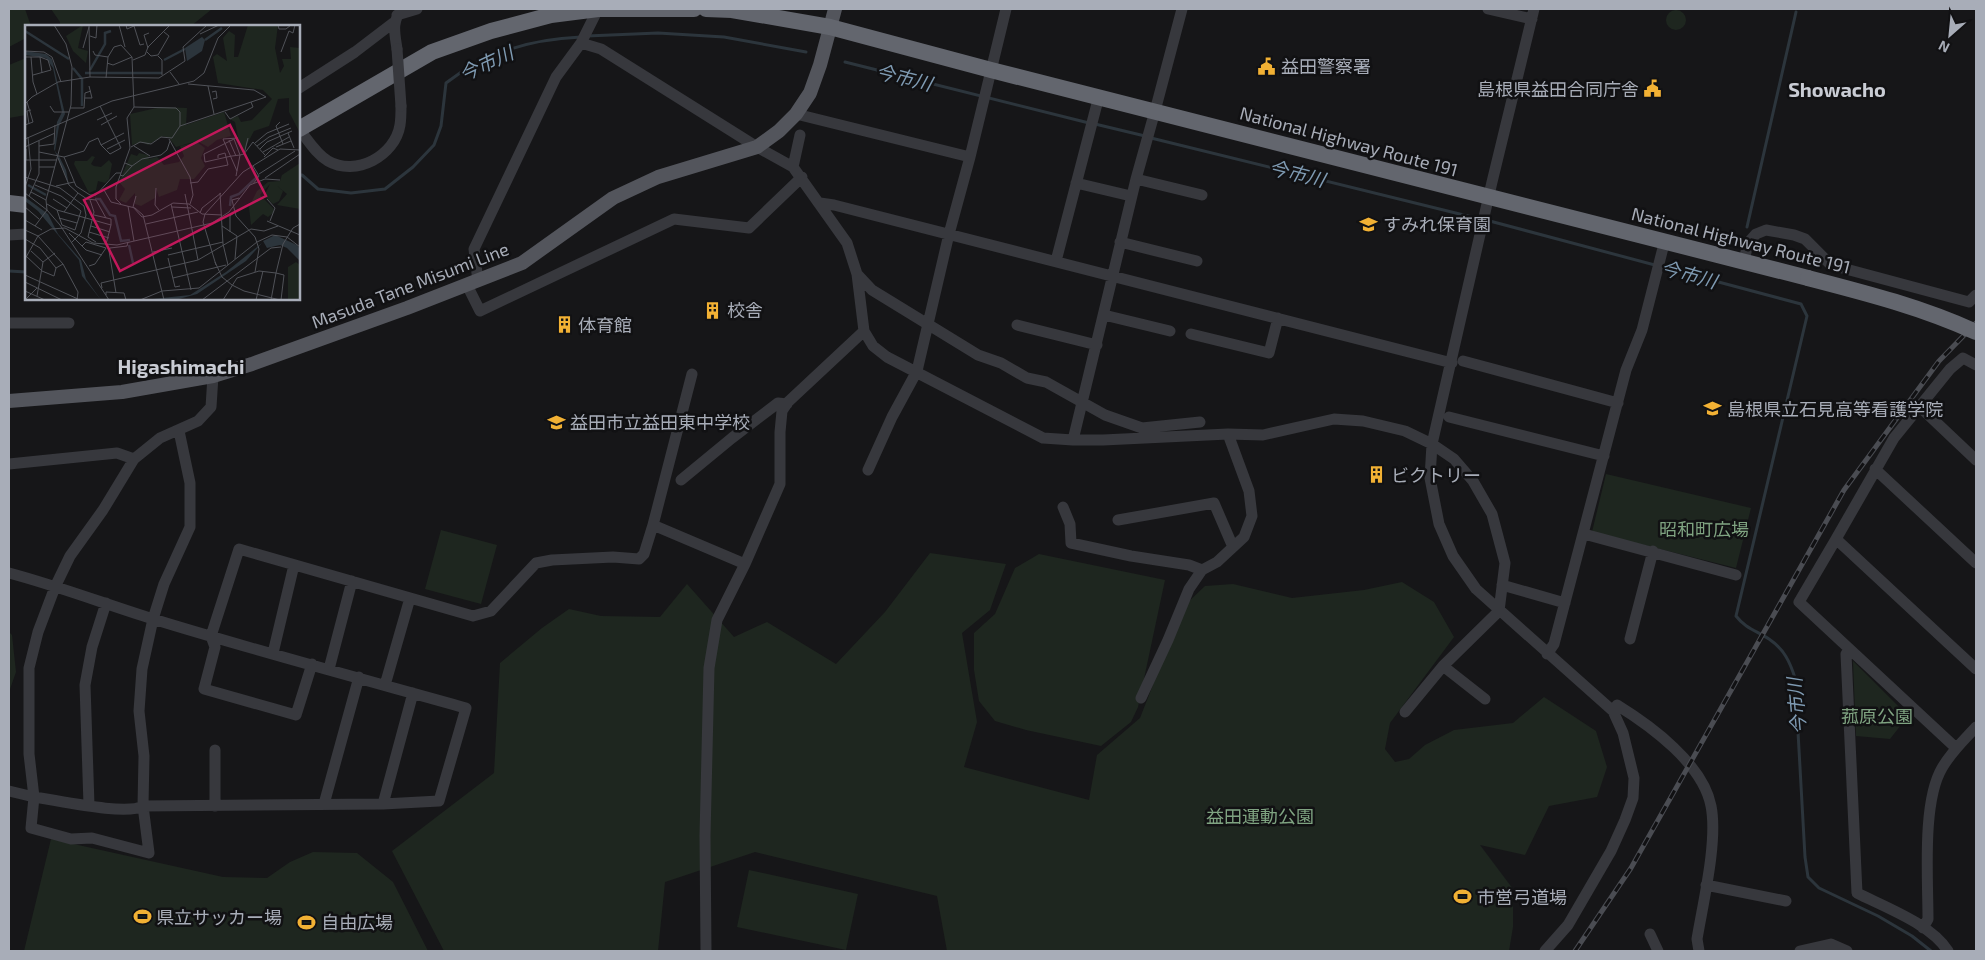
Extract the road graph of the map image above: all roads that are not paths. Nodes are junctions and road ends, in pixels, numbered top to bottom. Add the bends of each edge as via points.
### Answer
1 (417, 9) edge
2 (598, 9) edge
3 (694, 9) edge
4 (706, 9) edge
5 (835, 9) edge
6 (1006, 9) edge
7 (1182, 9) edge
8 (1488, 9) edge
9 (1533, 14) edge
10 (397, 15) edge
11 (830, 27) junction
12 (581, 43) junction
13 (991, 70) junction
14 (300, 87) edge
15 (1099, 96) junction
16 (1156, 111) junction
17 (796, 114) junction
18 (300, 128) edge
19 (300, 130) edge
20 (800, 135) dead end
21 (757, 147) junction
22 (970, 157) junction
23 (793, 167) junction
24 (802, 177) junction
25 (1136, 179) junction
26 (1076, 183) junction
27 (1202, 195) dead end
28 (1131, 196) junction
29 (1488, 198) junction
30 (9, 203) edge
31 (820, 203) junction
32 (25, 205) edge
33 (25, 234) edge
34 (949, 234) junction
35 (9, 235) edge
36 (1665, 240) junction
37 (1120, 242) junction
38 (1056, 261) junction
39 (1197, 261) dead end
40 (1744, 261) junction
41 (857, 274) junction
42 (1113, 276) junction
43 (472, 283) junction
44 (1976, 295) edge
45 (1104, 315) junction
46 (1278, 318) junction
47 (9, 323) edge
48 (69, 323) dead end
49 (928, 323) junction
50 (1016, 325) dead end
51 (864, 331) junction
52 (1170, 331) dead end
53 (1976, 332) edge
54 (1191, 334) dead end
55 (1097, 345) junction
56 (1458, 362) junction
57 (1976, 366) edge
58 (917, 371) junction
59 (692, 374) dead end
60 (213, 376) junction
61 (1082, 401) junction
62 (9, 402) edge
63 (1618, 403) junction
64 (787, 404) junction
65 (1920, 407) junction
66 (1449, 417) dead end
67 (1200, 422) dead end
68 (179, 431) junction
69 (1228, 434) junction
70 (1072, 440) junction
71 (1432, 444) junction
72 (1604, 456) junction
73 (134, 459) junction
74 (1976, 460) edge
75 (9, 464) edge
76 (868, 470) dead end
77 (1875, 470) junction
78 (681, 480) dead end
79 (1063, 507) dead end
80 (1118, 520) dead end
81 (653, 525) junction
82 (1584, 534) junction
83 (1836, 539) junction
84 (1233, 548) junction
85 (1653, 551) junction
86 (1976, 563) edge
87 (745, 564) junction
88 (294, 565) junction
89 (1202, 570) junction
90 (1736, 575) dead end
91 (11, 576) edge
92 (352, 581) junction
93 (1502, 585) junction
94 (55, 587) junction
95 (410, 598) junction
96 (106, 603) junction
97 (1565, 603) junction
98 (1499, 611) junction
99 (153, 619) junction
100 (211, 636) junction
101 (1630, 639) dead end
102 (1849, 649) junction
103 (273, 653) junction
104 (1547, 654) junction
105 (312, 664) junction
106 (1443, 666) junction
107 (329, 669) junction
108 (1976, 669) edge
109 (359, 677) junction
110 (385, 685) junction
111 (413, 693) junction
112 (1141, 698) dead end
113 (1485, 699) dead end
114 (1405, 712) dead end
115 (1613, 712) junction
116 (1976, 727) edge
117 (1956, 748) junction
118 (215, 750) dead end
119 (9, 790) edge
120 (34, 798) junction
121 (324, 804) junction
122 (383, 804) junction
123 (89, 805) junction
124 (143, 806) junction
125 (215, 806) junction
126 (1706, 885) junction
127 (1786, 901) dead end
128 (1923, 928) junction
129 (1650, 934) dead end
130 (706, 951) edge
131 (1545, 951) edge
132 (1658, 951) edge
133 (1699, 951) edge
134 (1800, 951) edge
135 (1847, 951) edge
136 (1948, 951) edge

1 - 10 street
2 - 3 highway
2 - 12 street
2 - 18 highway via 551,15 491,31 432,52
4 - 11 highway, National Highway Route 191 via 732,10
5 - 11 main road, Masuda Tane Misumi Line
6 - 13 street
7 - 16 street
8 - 9 street
9 - 29 street
10 - 14 street via 355,52
10 - 19 street, bridge via 401,106 400,126 392,143 378,158 363,166 345,167 328,160
11 - 13 highway, National Highway Route 191
11 - 17 main road, Masuda Tane Misumi Line via 810,93
12 - 21 street via 600,48
12 - 43 street via 556,78 474,249
13 - 15 highway, National Highway Route 191
13 - 22 street
15 - 16 highway, National Highway Route 191
15 - 26 street
16 - 25 street
16 - 29 highway, National Highway Route 191
17 - 21 main road, Masuda Tane Misumi Line
17 - 22 street
20 - 23 street
21 - 23 street
21 - 43 main road, Masuda Tane Misumi Line via 658,178 613,198 522,263
22 - 34 street
23 - 24 street
24 - 31 street
24 - 43 street via 749,228 674,219 480,311
25 - 27 street
25 - 28 street
26 - 28 street
26 - 38 street
28 - 37 street
29 - 36 highway, National Highway Route 191
29 - 56 street
30 - 32 highway
31 - 34 street
31 - 41 street via 847,243
33 - 35 street
34 - 38 street
34 - 49 street
36 - 40 highway, National Highway Route 191
36 - 63 street via 1642,330 1626,370
37 - 39 street
37 - 42 street
38 - 42 street
40 - 44 street via 1748,243 1756,234 1766,230 1794,234 1805,239 1831,265 1969,302
40 - 53 highway, National Highway Route 191, bridge via 1879,296 1930,312
41 - 49 street via 872,290
41 - 51 street
42 - 45 street
42 - 46 street
43 - 60 main road, Masuda Tane Misumi Line
45 - 52 street
45 - 55 street
46 - 54 street via 1269,353
46 - 56 street
47 - 48 street
49 - 58 street
49 - 61 street via 978,355 1001,363 1027,378 1046,382
50 - 55 street
51 - 58 street via 873,346 887,357
51 - 64 street
55 - 61 street
56 - 63 street
56 - 71 street
57 - 65 street via 1963,358 1950,369
58 - 70 street via 1043,438
58 - 76 street
59 - 81 street
60 - 62 main road, Masuda Tane Misumi Line via 122,392
60 - 68 street via 211,407 198,421
61 - 67 street via 1105,415 1142,428
61 - 70 street
63 - 72 street
64 - 78 street via 778,403
64 - 87 street via 782,411 780,432 780,484
65 - 74 street
65 - 77 street via 1894,438
66 - 72 street
68 - 73 street via 160,438
68 - 99 street via 190,483 190,527 164,584
69 - 70 street
69 - 71 street via 1263,435 1334,419 1381,424
69 - 84 street via 1249,492 1252,516 1244,537
71 - 93 street via 1454,459 1473,481 1492,514 1505,563
71 - 98 street via 1430,478 1440,524 1453,556 1476,589
72 - 82 street
73 - 75 street via 117,453
73 - 94 street via 70,556
77 - 83 street
77 - 86 street
79 - 89 street via 1070,524 1071,543
80 - 84 street via 1214,503
81 - 87 street
81 - 95 street via 644,554 639,559 613,557 536,563 490,611 473,616
82 - 85 street
82 - 97 street
83 - 102 street via 1799,602
83 - 108 street
84 - 89 street
85 - 90 street
85 - 101 street
87 - 130 street via 717,620 709,668
88 - 92 street
88 - 100 street via 239,549
88 - 103 street
89 - 112 street via 1189,588
91 - 94 street
92 - 95 street
92 - 107 street
93 - 97 street
93 - 98 street
94 - 96 street
94 - 120 street via 29,668 29,754
95 - 110 street
96 - 99 street
96 - 123 street via 92,647 85,685
97 - 104 street via 1554,644
98 - 104 street
98 - 106 street
99 - 100 street
99 - 124 street via 142,669 139,711 144,756
100 - 103 street
100 - 105 street via 215,647 204,689 296,715
102 - 117 street
102 - 128 street via 1846,654 1857,893
103 - 105 street
104 - 115 street
105 - 107 street
106 - 113 street
106 - 114 street
107 - 109 street
109 - 110 street
109 - 121 street
110 - 111 street
111 - 122 street
111 - 122 street via 466,708 439,801
115 - 126 street via 1617,704 1641,720 1670,744 1702,782 1711,804 1713,820
115 - 131 street via 1623,733 1634,778 1633,798 1611,851 1568,925
116 - 117 street
117 - 128 street via 1941,769 1933,791 1929,814 1928,919
118 - 125 street
119 - 120 street
120 - 123 street
120 - 124 street via 31,828 71,839 92,838 149,853
121 - 122 street
121 - 125 street
123 - 124 street via 137,810
124 - 125 street
126 - 127 street
126 - 133 street via 1697,939
128 - 136 street
129 - 132 street
134 - 135 street via 1831,944

